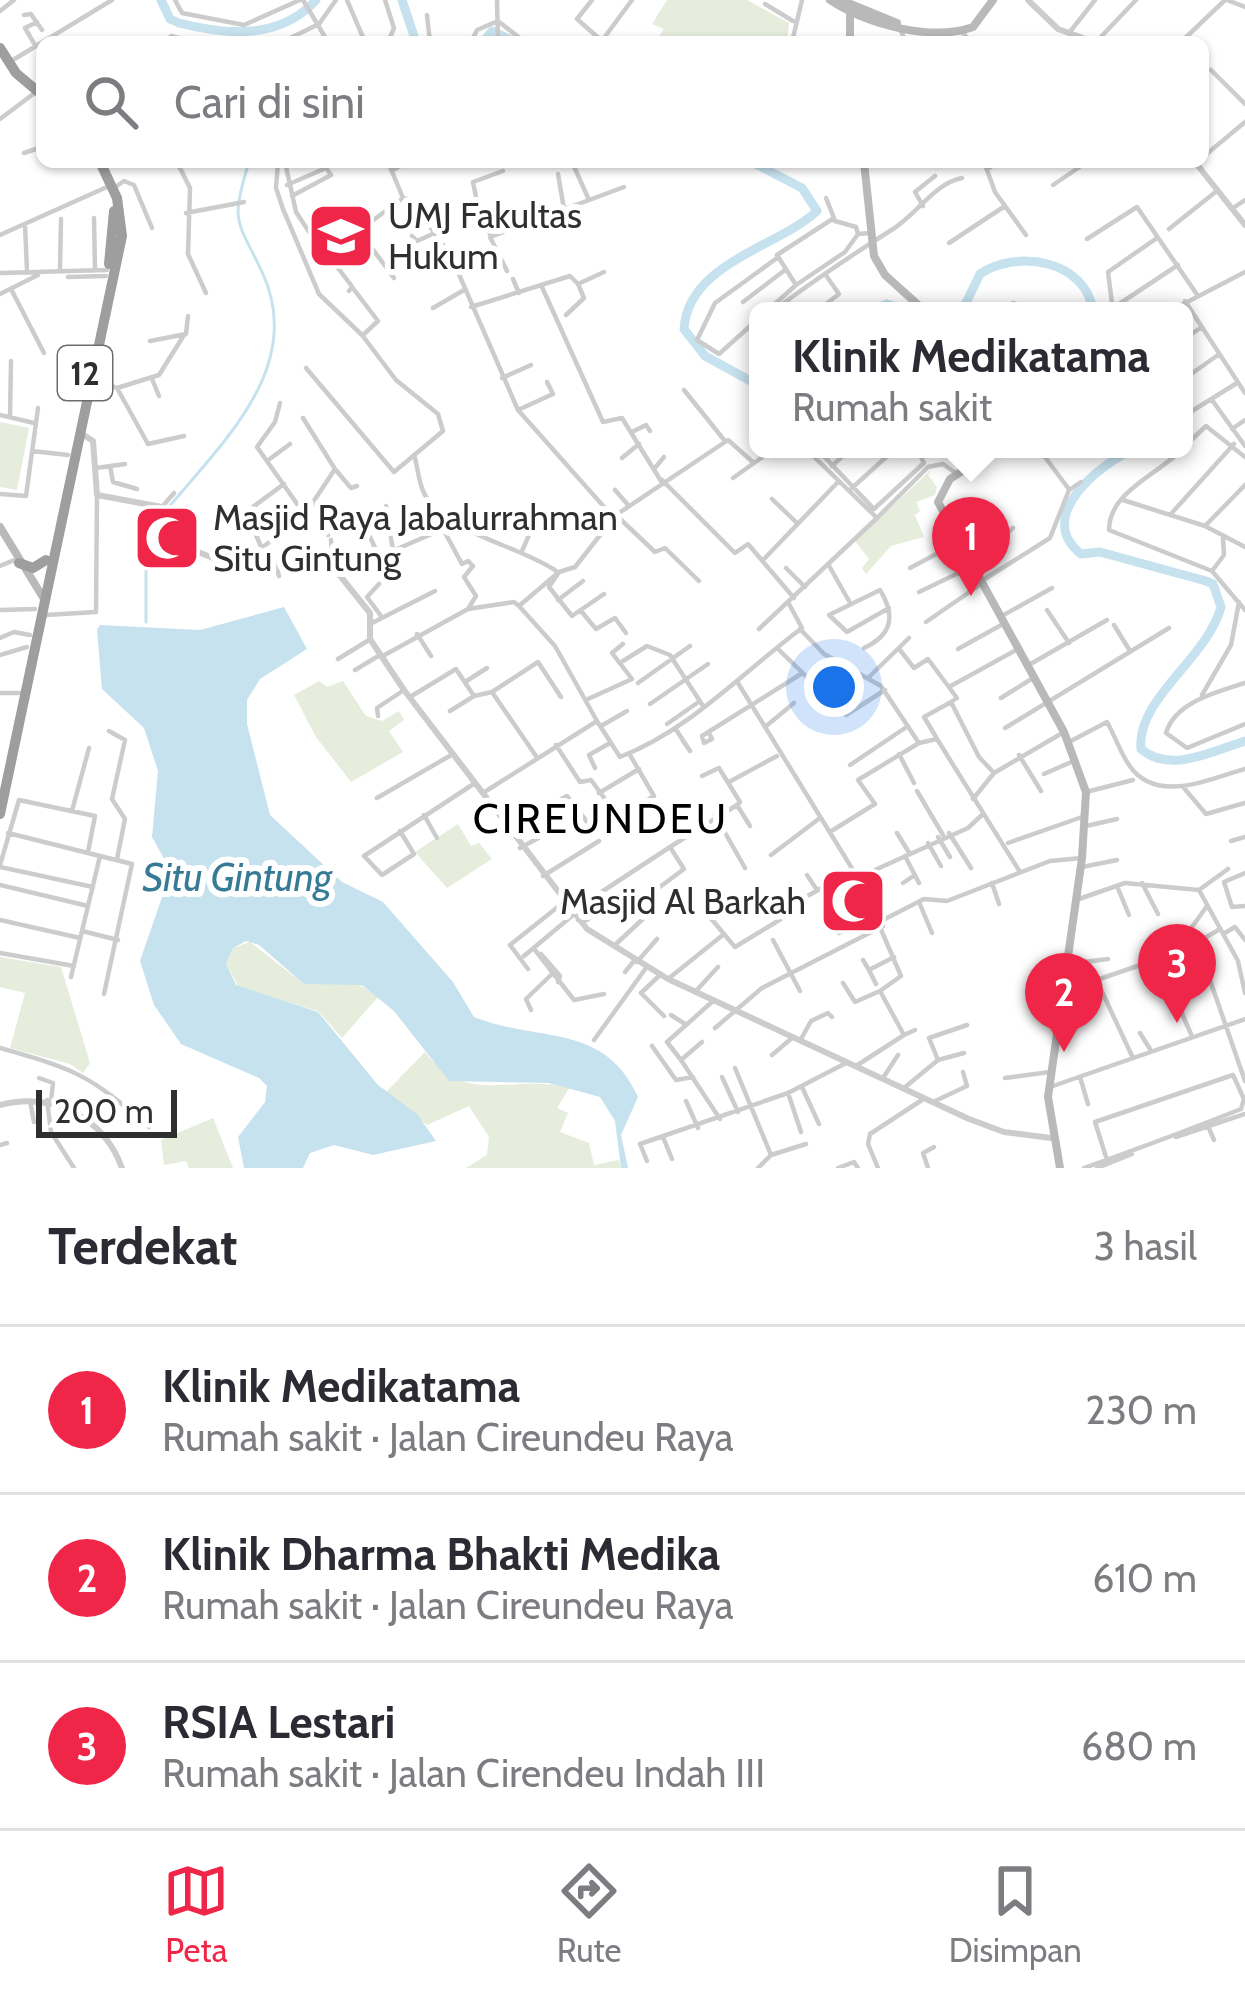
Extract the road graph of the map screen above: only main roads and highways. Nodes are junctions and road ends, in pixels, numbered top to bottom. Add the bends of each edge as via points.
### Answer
1 (830, 0) edge
2 (993, 0) edge
3 (847, 6) edge
4 (850, 36) edge
5 (0, 48) edge
6 (4, 61) edge
7 (36, 94) edge
8 (100, 168) edge
9 (865, 168) edge
10 (110, 187) junction
11 (915, 302) edge
12 (983, 458) edge
13 (0, 527) edge
14 (46, 560) junction
15 (18, 561) junction
16 (39, 605) junction
17 (0, 790) edge
18 (0, 814) edge
19 (1060, 1168) edge

1 - 3 main road
2 - 3 main road via 961,31 898,24
3 - 4 main road
5 - 6 highway
6 - 7 highway
8 - 10 highway, 12
9 - 11 main road via 871,236 885,275
10 - 14 highway, 12 via 115,217
10 - 16 highway, 12 via 122,236
12 - 19 main road via 944,485 938,502 1064,732 1086,792 1048,1087
13 - 15 main road
14 - 15 highway via 33,568
14 - 16 highway, 12
15 - 16 main road
16 - 17 highway, 12
16 - 18 highway, 12

